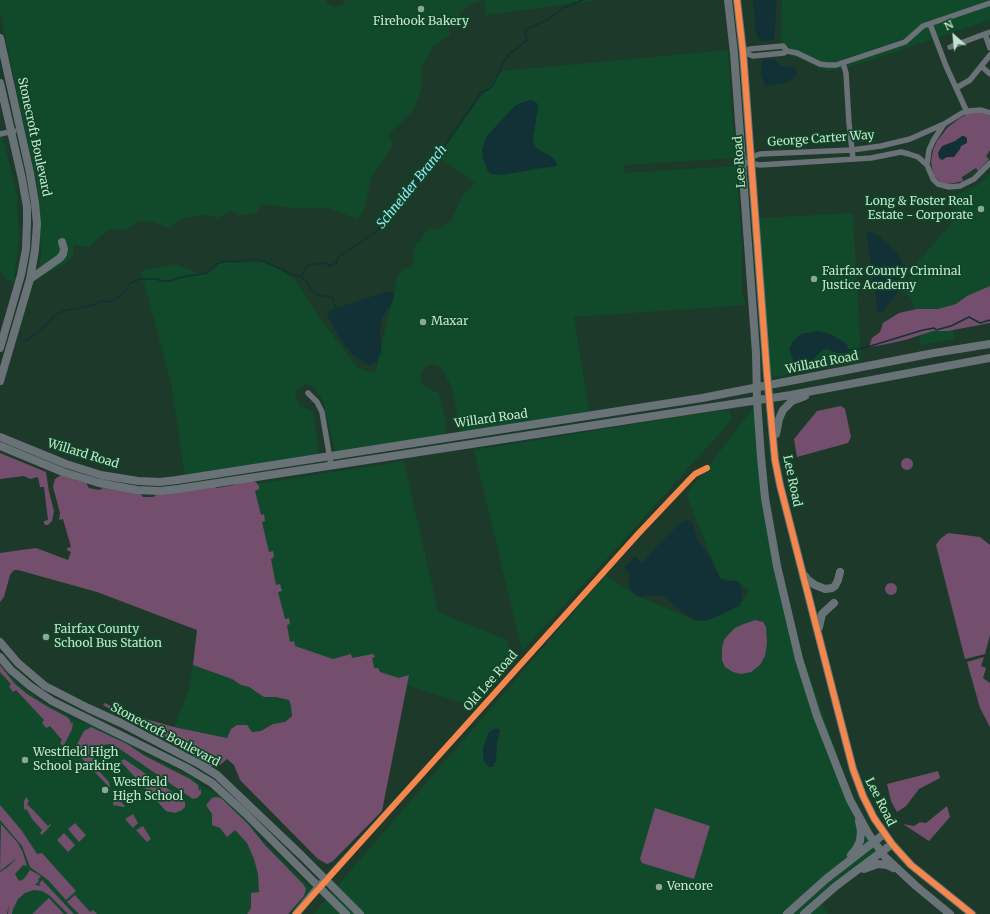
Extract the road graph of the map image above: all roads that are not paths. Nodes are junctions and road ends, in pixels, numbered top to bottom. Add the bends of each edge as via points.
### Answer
1 (728, 0) edge
2 (737, 0) edge
3 (990, 3) edge
4 (930, 24) junction
5 (987, 33) edge
6 (0, 38) edge
7 (950, 47) dead end
8 (990, 48) edge
9 (743, 52) junction
10 (990, 56) edge
11 (842, 63) junction
12 (982, 67) junction
13 (990, 74) edge
14 (0, 83) edge
15 (956, 88) junction
16 (967, 112) junction
17 (990, 113) edge
18 (944, 124) junction
19 (21, 129) junction
20 (11, 131) junction
21 (0, 134) edge
22 (852, 150) junction
23 (853, 159) junction
24 (751, 160) junction
25 (742, 162) junction
26 (990, 162) edge
27 (927, 165) junction
28 (62, 242) dead end
29 (30, 279) junction
30 (990, 344) edge
31 (0, 348) edge
32 (990, 358) edge
33 (0, 381) edge
34 (768, 386) junction
35 (832, 387) junction
36 (756, 388) junction
37 (308, 393) dead end
38 (770, 398) junction
39 (757, 400) junction
40 (0, 437) edge
41 (0, 446) edge
42 (329, 456) junction
43 (331, 465) junction
44 (707, 468) dead end
45 (777, 469) junction
46 (803, 572) junction
47 (840, 572) dead end
48 (834, 603) dead end
49 (819, 636) junction
50 (0, 642) edge
51 (0, 657) edge
52 (857, 813) junction
53 (884, 834) junction
54 (874, 842) junction
55 (892, 844) junction
56 (881, 852) junction
57 (898, 870) junction
58 (832, 875) junction
59 (326, 879) junction
60 (836, 886) junction
61 (318, 888) junction
62 (296, 914) edge
63 (346, 914) edge
64 (360, 914) edge
65 (787, 914) edge
66 (804, 914) edge
67 (950, 914) edge
68 (972, 914) edge

1 - 25 main road, Lee Road
2 - 9 main road, Lee Road
3 - 4 street
4 - 11 street via 919,28 905,42
4 - 15 street
5 - 7 street
5 - 8 street
6 - 19 main road, Stonecroft Boulevard
9 - 11 street via 753,56 787,51 824,65
9 - 24 main road, Lee Road
10 - 12 street
11 - 22 street via 846,73
12 - 13 street
12 - 15 street via 970,80
14 - 20 main road, Stonecroft Boulevard
15 - 16 street
16 - 17 street, George Carter Way via 974,110
16 - 18 street, George Carter Way
18 - 22 street, George Carter Way via 910,139
18 - 27 street, George Carter Way via 929,150
19 - 20 street
19 - 29 main road, Stonecroft Boulevard via 35,203 35,250
20 - 21 street
20 - 31 main road, Stonecroft Boulevard via 25,192 27,233 21,275
22 - 23 street
22 - 24 street, George Carter Way via 760,154
23 - 24 street, George Carter Way via 760,165
23 - 27 street, George Carter Way via 901,152 918,157
24 - 25 street, George Carter Way
24 - 34 main road, Lee Road
25 - 36 main road, Lee Road via 756,353
26 - 27 street, George Carter Way via 974,179 956,187 938,184
28 - 29 main road via 64,250 60,258
29 - 33 main road, Stonecroft Boulevard
30 - 34 main road, Willard Road
32 - 35 main road, Willard Road
34 - 36 main road, Willard Road
34 - 38 main road, Lee Road
35 - 38 main road, Willard Road
35 - 45 main road via 796,399 784,409 776,431
36 - 39 main road, Lee Road
36 - 42 main road, Willard Road via 606,414
37 - 42 street via 322,412
38 - 39 main road, Willard Road
38 - 45 main road, Lee Road
39 - 43 main road, Willard Road
39 - 52 main road, Lee Road via 765,498 778,573 817,716
40 - 42 main road, Willard Road via 66,464 101,475 138,481 177,480
41 - 43 main road, Willard Road via 63,472 99,483 137,490 178,489
42 - 43 street
44 - 59 street, Old Lee Road via 695,474 638,534
45 - 46 main road, Lee Road
46 - 47 main road via 812,583 825,589 835,586
46 - 49 main road, Lee Road
48 - 49 main road via 822,614
49 - 53 main road, Lee Road via 858,782
50 - 59 main road, Stonecroft Boulevard via 18,663 45,686 121,723 217,775
51 - 61 main road, Stonecroft Boulevard via 24,682 52,701 212,783
52 - 54 main road, Lee Road
52 - 58 main road via 861,831 859,845
53 - 54 main road
53 - 55 main road, Lee Road
54 - 56 main road, Lee Road
54 - 58 main road
55 - 56 main road
55 - 68 main road, Lee Road via 924,876
56 - 57 main road, Lee Road
56 - 60 main road
57 - 60 main road via 882,864 874,865
57 - 67 main road, Lee Road
58 - 65 main road
59 - 61 main road, Old Lee Road
59 - 64 main road, Stonecroft Boulevard
60 - 66 main road
61 - 62 main road, Old Lee Road
61 - 63 main road, Stonecroft Boulevard

